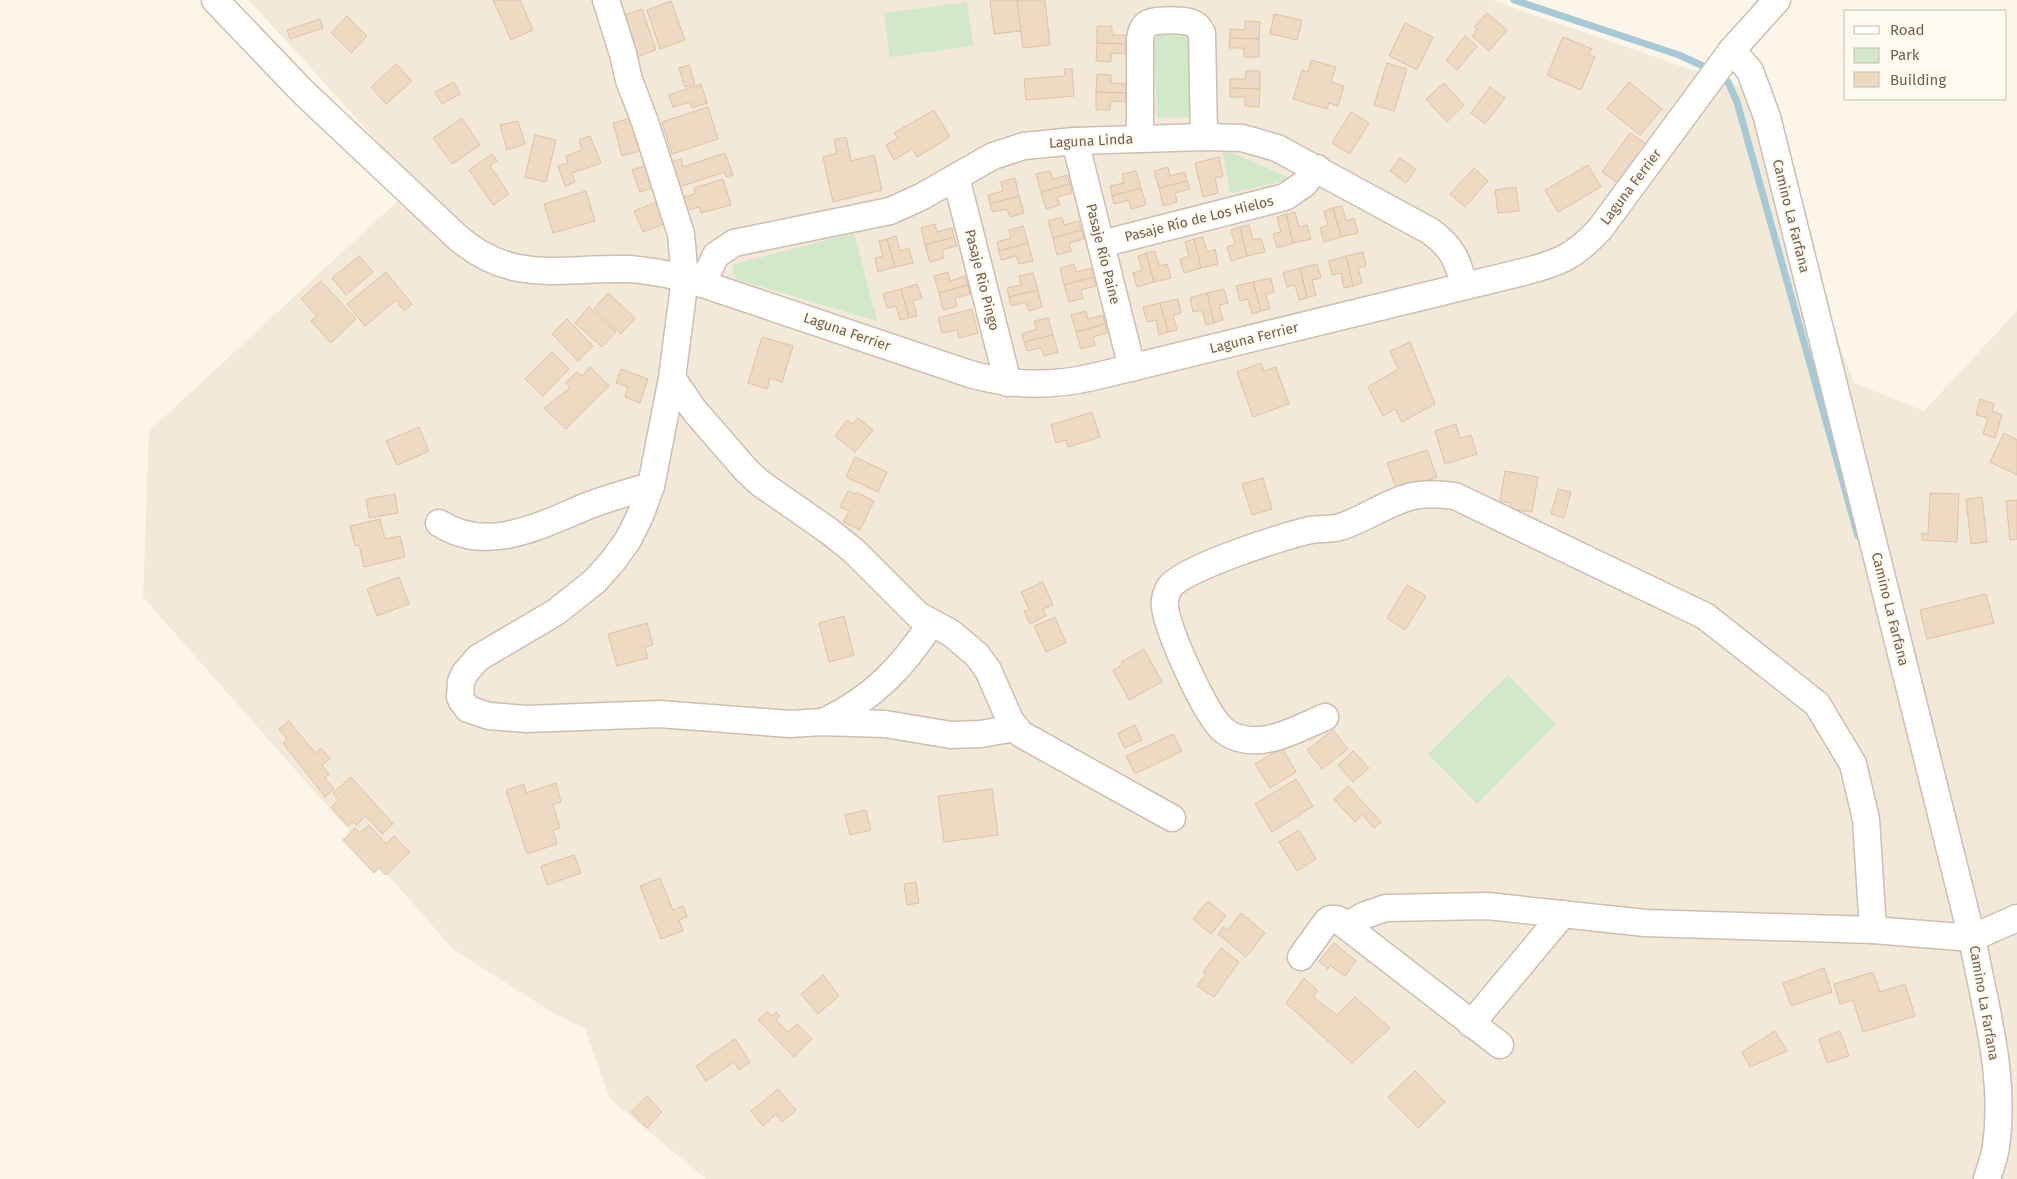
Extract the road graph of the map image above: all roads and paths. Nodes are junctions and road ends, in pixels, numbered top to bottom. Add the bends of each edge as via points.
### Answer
1 (215, 0) edge
2 (606, 0) edge
3 (1777, 0) edge
4 (1732, 50) junction
5 (1204, 137) junction
6 (1140, 139) junction
7 (1074, 141) junction
8 (1317, 168) junction
9 (956, 177) junction
10 (1101, 244) junction
11 (694, 281) junction
12 (1464, 286) junction
13 (1132, 368) junction
14 (672, 378) junction
15 (1008, 383) junction
16 (651, 486) junction
17 (439, 523) dead end
18 (931, 623) junction
19 (1325, 717) dead end
20 (822, 722) junction
21 (1015, 728) junction
22 (1172, 818) dead end
23 (1563, 914) junction
24 (2017, 918) edge
25 (1346, 926) junction
26 (1873, 930) junction
27 (1972, 938) junction
28 (1301, 958) dead end
29 (1472, 1024) junction
30 (1500, 1045) dead end
31 (1987, 1179) edge

1 - 11 street, Laguna Ferrier via 303,92 480,255 525,270 646,270
2 - 11 street
3 - 4 street, Laguna Ferrier
4 - 12 street, Laguna Ferrier via 1600,229 1578,250 1554,264
4 - 27 street, Camino La Farfana via 1750,71 1767,117
5 - 6 street, Laguna Linda
5 - 6 street via 1202,33 1189,21 1158,21 1145,26 1140,39
5 - 8 street, Laguna Linda via 1262,142
6 - 7 street, Laguna Linda
7 - 9 street, Laguna Linda via 1042,143 1007,151
7 - 10 street, Pasaje Río Paine
8 - 10 street, Pasaje Río de Los Hielos via 1304,184 1285,197
8 - 12 street, Laguna Linda via 1438,236 1455,256
9 - 11 street, Laguna Linda via 906,205 878,215 734,243 716,255
9 - 15 street, Pasaje Río Pingo
10 - 13 street, Pasaje Río Paine
11 - 14 street
11 - 15 street, Laguna Ferrier via 967,373
12 - 13 street, Laguna Ferrier
13 - 15 street, Laguna Ferrier via 1071,382
14 - 16 street
14 - 18 street via 694,410 746,470 836,536 906,605
16 - 17 street via 602,500 544,525 503,536 470,536
16 - 20 street via 628,540 595,581 556,612 470,665 461,682 460,697 465,706 489,716 527,719 659,714 790,724
18 - 20 street via 889,678 859,702
18 - 21 street via 951,633 977,655 992,678
19 - 26 street via 1266,739 1246,740 1222,729 1178,648 1165,606 1169,589 1193,571 1286,537 1338,527 1393,502 1414,496 1455,496 1705,616 1817,704 1853,764 1866,819
20 - 21 street via 886,724 950,735
21 - 22 street via 1029,740
23 - 25 street via 1487,906 1386,908
23 - 26 street via 1645,923
23 - 29 street
24 - 27 street
25 - 28 street via 1337,919 1330,919
25 - 29 street
26 - 27 street
27 - 31 street, Camino La Farfana via 1998,1082 1996,1147
29 - 30 street

